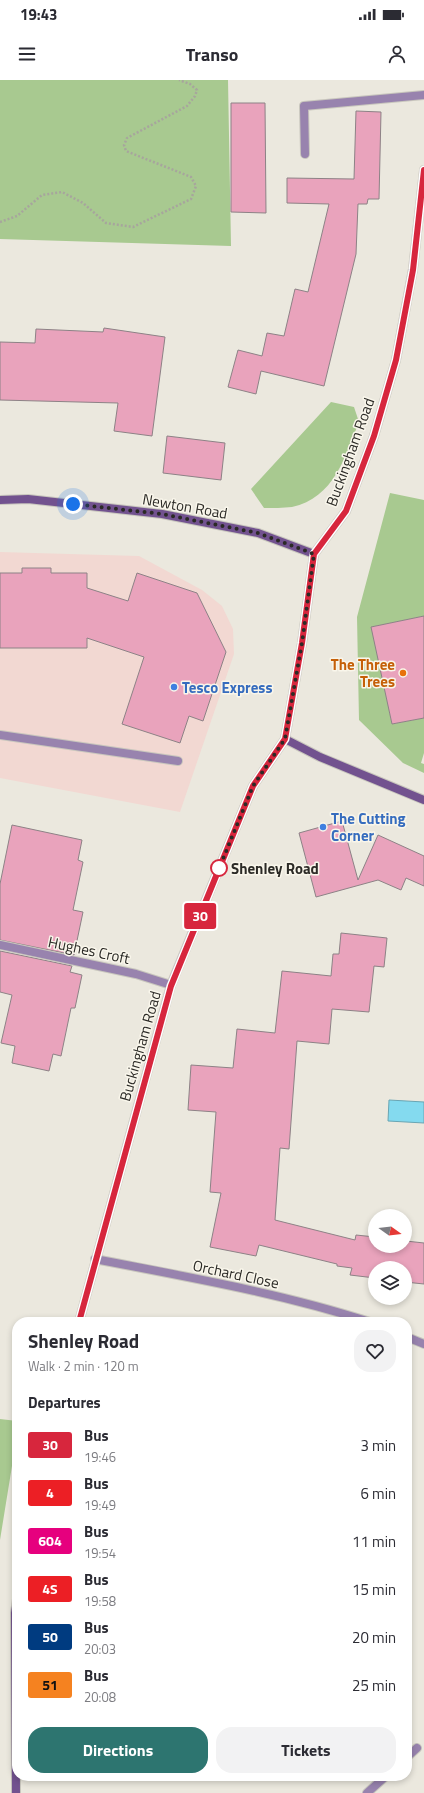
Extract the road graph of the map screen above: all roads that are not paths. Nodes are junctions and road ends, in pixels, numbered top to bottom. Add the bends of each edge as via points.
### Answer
1 (424, 95) edge
2 (305, 154) dead end
3 (424, 170) edge
4 (0, 500) edge
5 (314, 554) junction
6 (0, 735) edge
7 (285, 739) junction
8 (178, 761) dead end
9 (424, 800) edge
10 (0, 945) edge
11 (171, 986) junction
12 (95, 1259) junction
13 (80, 1317) edge
14 (355, 1317) edge
15 (412, 1339) edge
16 (424, 1344) edge
17 (417, 1748) dead end
18 (412, 1752) edge
19 (16, 1781) edge
20 (380, 1781) edge
21 (16, 1793) edge
22 (367, 1793) edge

1 - 2 street via 304,106
3 - 5 main road, Buckingham Road via 413,270 394,368 374,436 346,511
4 - 5 main road, Newton Road via 28,499 162,514 258,533
5 - 7 main road, Buckingham Road
6 - 8 street
7 - 9 main road via 320,757
7 - 11 main road, Buckingham Road via 253,786
10 - 11 street, Hughes Croft via 136,974
11 - 12 main road, Buckingham Road
12 - 13 main road, Buckingham Road
12 - 14 street, Orchard Close via 329,1308
15 - 16 street
17 - 18 street
19 - 21 main road
20 - 22 street

